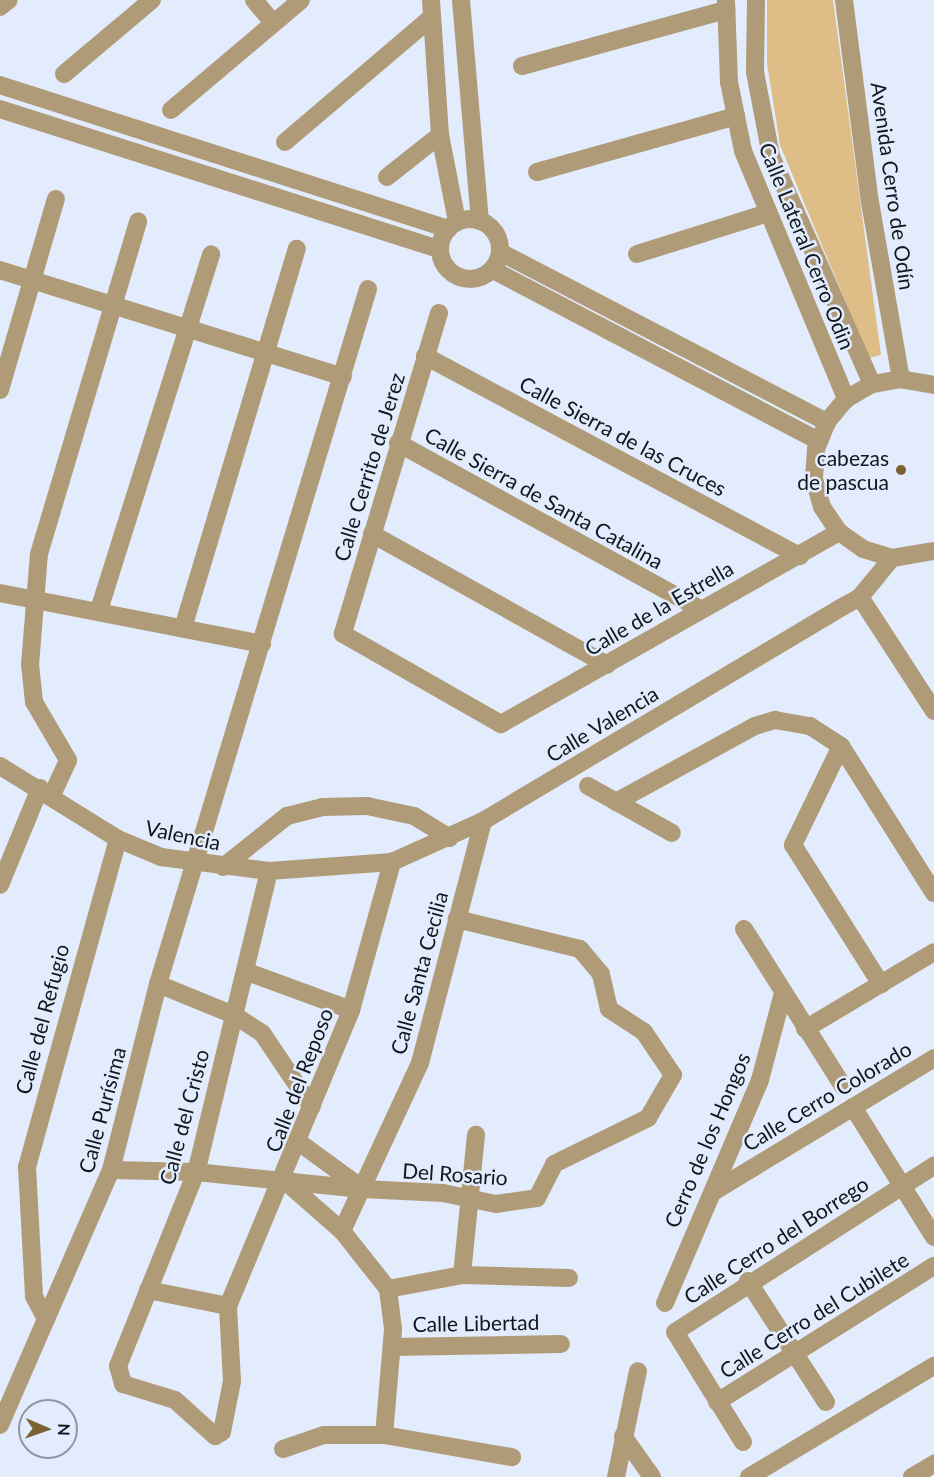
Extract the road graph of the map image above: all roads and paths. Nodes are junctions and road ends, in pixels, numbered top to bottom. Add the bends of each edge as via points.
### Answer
1 (9, 0) edge
2 (152, 0) edge
3 (254, 0) edge
4 (301, 0) edge
5 (461, 0) edge
6 (756, 0) edge
7 (844, 0) edge
8 (726, 5) edge
9 (0, 7) edge
10 (431, 9) edge
11 (273, 23) junction
12 (522, 66) dead end
13 (64, 74) dead end
14 (0, 86) edge
15 (0, 109) edge
16 (171, 110) dead end
17 (736, 116) junction
18 (440, 135) junction
19 (285, 142) dead end
20 (537, 172) dead end
21 (387, 177) dead end
22 (56, 199) dead end
23 (765, 214) junction
24 (138, 221) dead end
25 (480, 221) junction
26 (452, 226) junction
27 (297, 249) dead end
28 (440, 249) junction
29 (500, 252) junction
30 (211, 254) dead end
31 (636, 254) dead end
32 (0, 270) edge
33 (493, 270) junction
34 (32, 280) junction
35 (368, 289) dead end
36 (111, 304) junction
37 (439, 313) dead end
38 (189, 328) junction
39 (266, 352) junction
40 (425, 356) junction
41 (343, 377) junction
42 (901, 379) junction
43 (872, 384) junction
44 (934, 385) edge
45 (0, 390) edge
46 (846, 399) junction
47 (827, 422) junction
48 (819, 441) junction
49 (398, 443) junction
50 (839, 532) junction
51 (372, 534) junction
52 (934, 551) edge
53 (800, 556) junction
54 (892, 558) junction
55 (0, 593) edge
56 (860, 597) junction
57 (33, 598) junction
58 (700, 609) junction
59 (99, 610) junction
60 (183, 628) junction
61 (262, 644) junction
62 (606, 665) junction
63 (934, 711) edge
64 (501, 724) joint
65 (841, 747) junction
66 (0, 766) edge
67 (588, 786) dead end
68 (46, 792) junction
69 (616, 802) junction
70 (483, 821) junction
71 (672, 833) dead end
72 (450, 838) junction
73 (118, 839) junction
74 (392, 862) junction
75 (195, 864) junction
76 (223, 867) junction
77 (308, 870) joint
78 (269, 872) junction
79 (0, 885) edge
80 (934, 893) edge
81 (457, 919) junction
82 (744, 929) dead end
83 (934, 952) edge
84 (245, 971) junction
85 (158, 984) junction
86 (881, 984) junction
87 (783, 993) junction
88 (351, 1010) junction
89 (234, 1015) junction
90 (805, 1029) junction
91 (934, 1058) edge
92 (843, 1086) dead end
93 (312, 1107) junction
94 (853, 1107) junction
95 (476, 1135) dead end
96 (300, 1143) junction
97 (934, 1166) edge
98 (111, 1170) junction
99 (196, 1172) junction
100 (284, 1180) junction
101 (902, 1186) junction
102 (363, 1189) junction
103 (713, 1192) junction
104 (470, 1197) junction
105 (342, 1231) junction
106 (934, 1237) edge
107 (934, 1266) edge
108 (462, 1275) junction
109 (569, 1278) dead end
110 (748, 1281) junction
111 (388, 1289) junction
112 (148, 1290) junction
113 (665, 1303) dead end
114 (228, 1306) junction
115 (46, 1319) junction
116 (561, 1344) dead end
117 (393, 1347) junction
118 (794, 1354) junction
119 (934, 1366) edge
120 (638, 1371) dead end
121 (717, 1402) junction
122 (826, 1402) dead end
123 (0, 1425) edge
124 (384, 1435) junction
125 (623, 1436) junction
126 (743, 1442) dead end
127 (283, 1449) dead end
128 (512, 1457) dead end
129 (934, 1464) edge
130 (616, 1477) edge
131 (652, 1477) edge
132 (749, 1477) edge
133 (912, 1477) edge

1 - 9 street
2 - 13 street
3 - 11 street
4 - 11 street
5 - 25 street
6 - 43 street via 755,72 771,156
7 - 42 street, Avenida Cerro de Odín via 870,202
8 - 12 street
8 - 17 street, Calle Lateral Cerro Odin
10 - 18 street
10 - 19 street
11 - 16 street
14 - 26 street
15 - 28 street
17 - 20 street
17 - 23 street, Calle Lateral Cerro Odin
18 - 21 street
18 - 26 street
22 - 34 street
23 - 31 street
23 - 46 street, Calle Lateral Cerro Odin
24 - 36 street
25 - 26 street
25 - 29 street via 497,236
26 - 28 street
27 - 39 street
28 - 33 street via 443,263 466,280
29 - 33 street
29 - 47 street
30 - 38 street
32 - 34 street
33 - 48 street
34 - 36 street
34 - 45 street
35 - 41 street, Calle Purísima
36 - 38 street
36 - 57 street via 39,554
37 - 40 street, Calle Cerrito de Jerez
38 - 39 street
38 - 59 street
39 - 41 street
39 - 60 street
40 - 49 street, Calle Cerrito de Jerez
40 - 53 street, Calle Sierra de las Cruces
41 - 61 street, Calle Purísima
42 - 43 street
42 - 44 street
43 - 46 street
46 - 47 street
47 - 48 street
48 - 50 street via 814,479 822,507
49 - 51 street, Calle Cerrito de Jerez
49 - 58 street, Calle Sierra de Santa Catalina
50 - 53 street, Calle de la Estrella
50 - 54 street via 863,549
51 - 62 street
51 - 64 street, Calle Cerrito de Jerez via 343,634
52 - 54 street
53 - 58 street, Calle de la Estrella
54 - 56 street, Calle Valencia
55 - 57 street
56 - 63 street
56 - 70 street, Calle Valencia
57 - 59 street
57 - 68 street via 34,702 68,760
58 - 62 street, Calle de la Estrella
59 - 60 street
60 - 61 street
61 - 75 street, Calle Purísima
62 - 64 street, Calle de la Estrella
65 - 69 street via 826,733 775,720 755,726
65 - 80 street
65 - 86 street via 793,845
66 - 68 street, Valencia
67 - 69 street
68 - 73 street, Valencia
68 - 79 street
69 - 71 street
70 - 72 street, Calle Valencia
70 - 81 street, Calle Santa Cecilia
72 - 74 street, Calle Valencia
72 - 76 street via 414,816 367,806 322,807 287,816
73 - 75 street, Valencia
73 - 115 street, Calle del Refugio via 27,1167 34,1296
74 - 77 street, Calle Valencia
74 - 88 street, Calle del Reposo
75 - 76 street, Valencia
75 - 85 street, Calle Purísima
76 - 78 street, Valencia
77 - 78 street, Valencia
78 - 84 street, Calle del Cristo
81 - 102 street, Calle Santa Cecilia via 420,1063
81 - 104 street, Del Rosario via 580,949 601,974 609,1009 644,1032 673,1075 648,1118 554,1164 537,1198 496,1204
82 - 87 street
83 - 86 street
84 - 88 street
84 - 89 street, Calle del Cristo
85 - 89 street
85 - 98 street, Calle Purísima
86 - 90 street
87 - 90 street
87 - 103 street, Cerro de los Hongos via 760,1080
88 - 93 street, Calle del Reposo
89 - 93 street via 277,1048
89 - 99 street, Calle del Cristo
90 - 92 street
91 - 94 street, Calle Cerro Colorado
93 - 96 street, Calle del Reposo
94 - 101 street
94 - 103 street, Calle Cerro Colorado
95 - 104 street
96 - 100 street, Calle del Reposo
96 - 102 street
97 - 101 street, Calle Cerro del Borrego
98 - 99 street, Del Rosario
98 - 115 street, Calle Purísima
99 - 100 street, Del Rosario
99 - 112 street, Calle del Cristo
100 - 102 street, Del Rosario
100 - 105 street
100 - 114 street, Calle del Reposo
101 - 106 street
101 - 110 street, Calle Cerro del Borrego
102 - 104 street, Del Rosario
102 - 105 street, Calle Santa Cecilia
103 - 113 street, Cerro de los Hongos
104 - 108 street
105 - 111 street
107 - 118 street, Calle Cerro del Cubilete
108 - 109 street
108 - 111 street
110 - 118 street
110 - 121 street, Calle Cerro del Borrego via 675,1332
111 - 117 street
112 - 114 street
112 - 114 street, Calle del Cristo via 118,1365 123,1384 175,1400 211,1435 219,1435 232,1381
115 - 123 street, Calle Purísima
116 - 117 street, Calle Libertad
117 - 124 street
118 - 121 street, Calle Cerro del Cubilete
118 - 122 street
119 - 132 street
120 - 125 street
121 - 126 street
124 - 127 street via 324,1435
124 - 128 street
125 - 130 street
125 - 131 street
129 - 133 street

